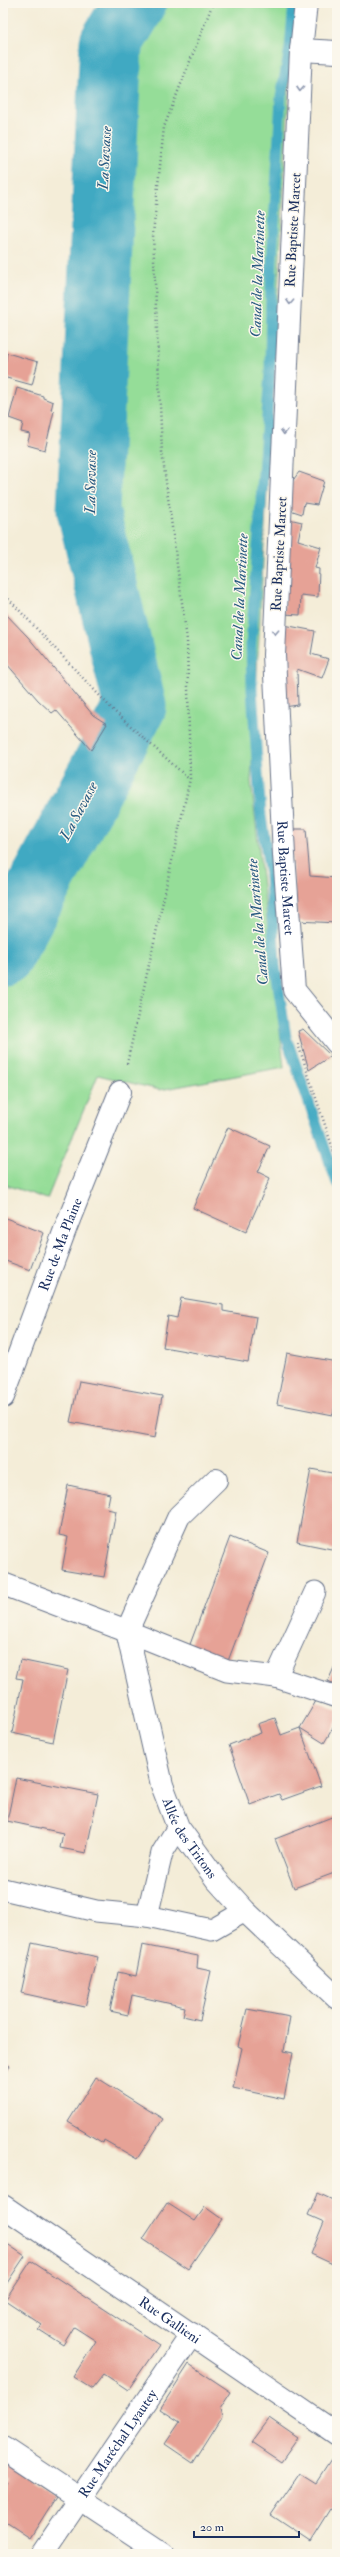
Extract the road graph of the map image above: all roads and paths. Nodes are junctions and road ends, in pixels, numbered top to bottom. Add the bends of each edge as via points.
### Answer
1 (213, 3) edge
2 (306, 3) edge
3 (301, 50) junction
4 (337, 52) edge
5 (3, 593) edge
6 (190, 779) junction
7 (297, 1041) dead end
8 (337, 1043) edge
9 (120, 1092) joint
10 (337, 1161) edge
11 (3, 1397) edge
12 (216, 1480) dead end
13 (3, 1584) edge
14 (315, 1592) dead end
15 (127, 1631) junction
16 (276, 1677) junction
17 (337, 1698) edge
18 (178, 1827) junction
19 (3, 1889) edge
20 (245, 1911) junction
21 (147, 1916) junction
22 (337, 1998) edge
23 (3, 2206) edge
24 (192, 2334) junction
25 (337, 2434) edge
26 (3, 2448) edge
27 (80, 2498) junction
28 (42, 2554) edge
29 (163, 2554) edge

1 - 6 path via 164,127 154,234 162,452 187,640
2 - 3 street, Rue Baptiste Marcet
3 - 4 street
3 -> 8 street, Rue Baptiste Marcet via 274,655 294,990
5 - 6 path via 114,711
6 - 9 path
7 - 10 path
9 - 11 street, Rue de Ma Plaine via 66,1227
12 - 15 street via 179,1516
13 - 15 street
14 - 16 lane
15 - 16 lane via 227,1671
15 - 18 street, Allée des Tritons via 162,1785
16 - 17 lane
18 - 20 street, Allée des Tritons via 216,1880
18 - 21 lane via 162,1852
19 - 21 lane via 96,1911
20 - 21 lane via 212,1930
20 - 22 street, Allée des Tritons
23 - 24 street, Rue Gallieni
24 - 25 street, Rue Gallieni
24 - 27 street, Rue Maréchal Lyautey
26 - 27 street
27 - 28 street, Rue Maréchal Lyautey
27 - 29 street

